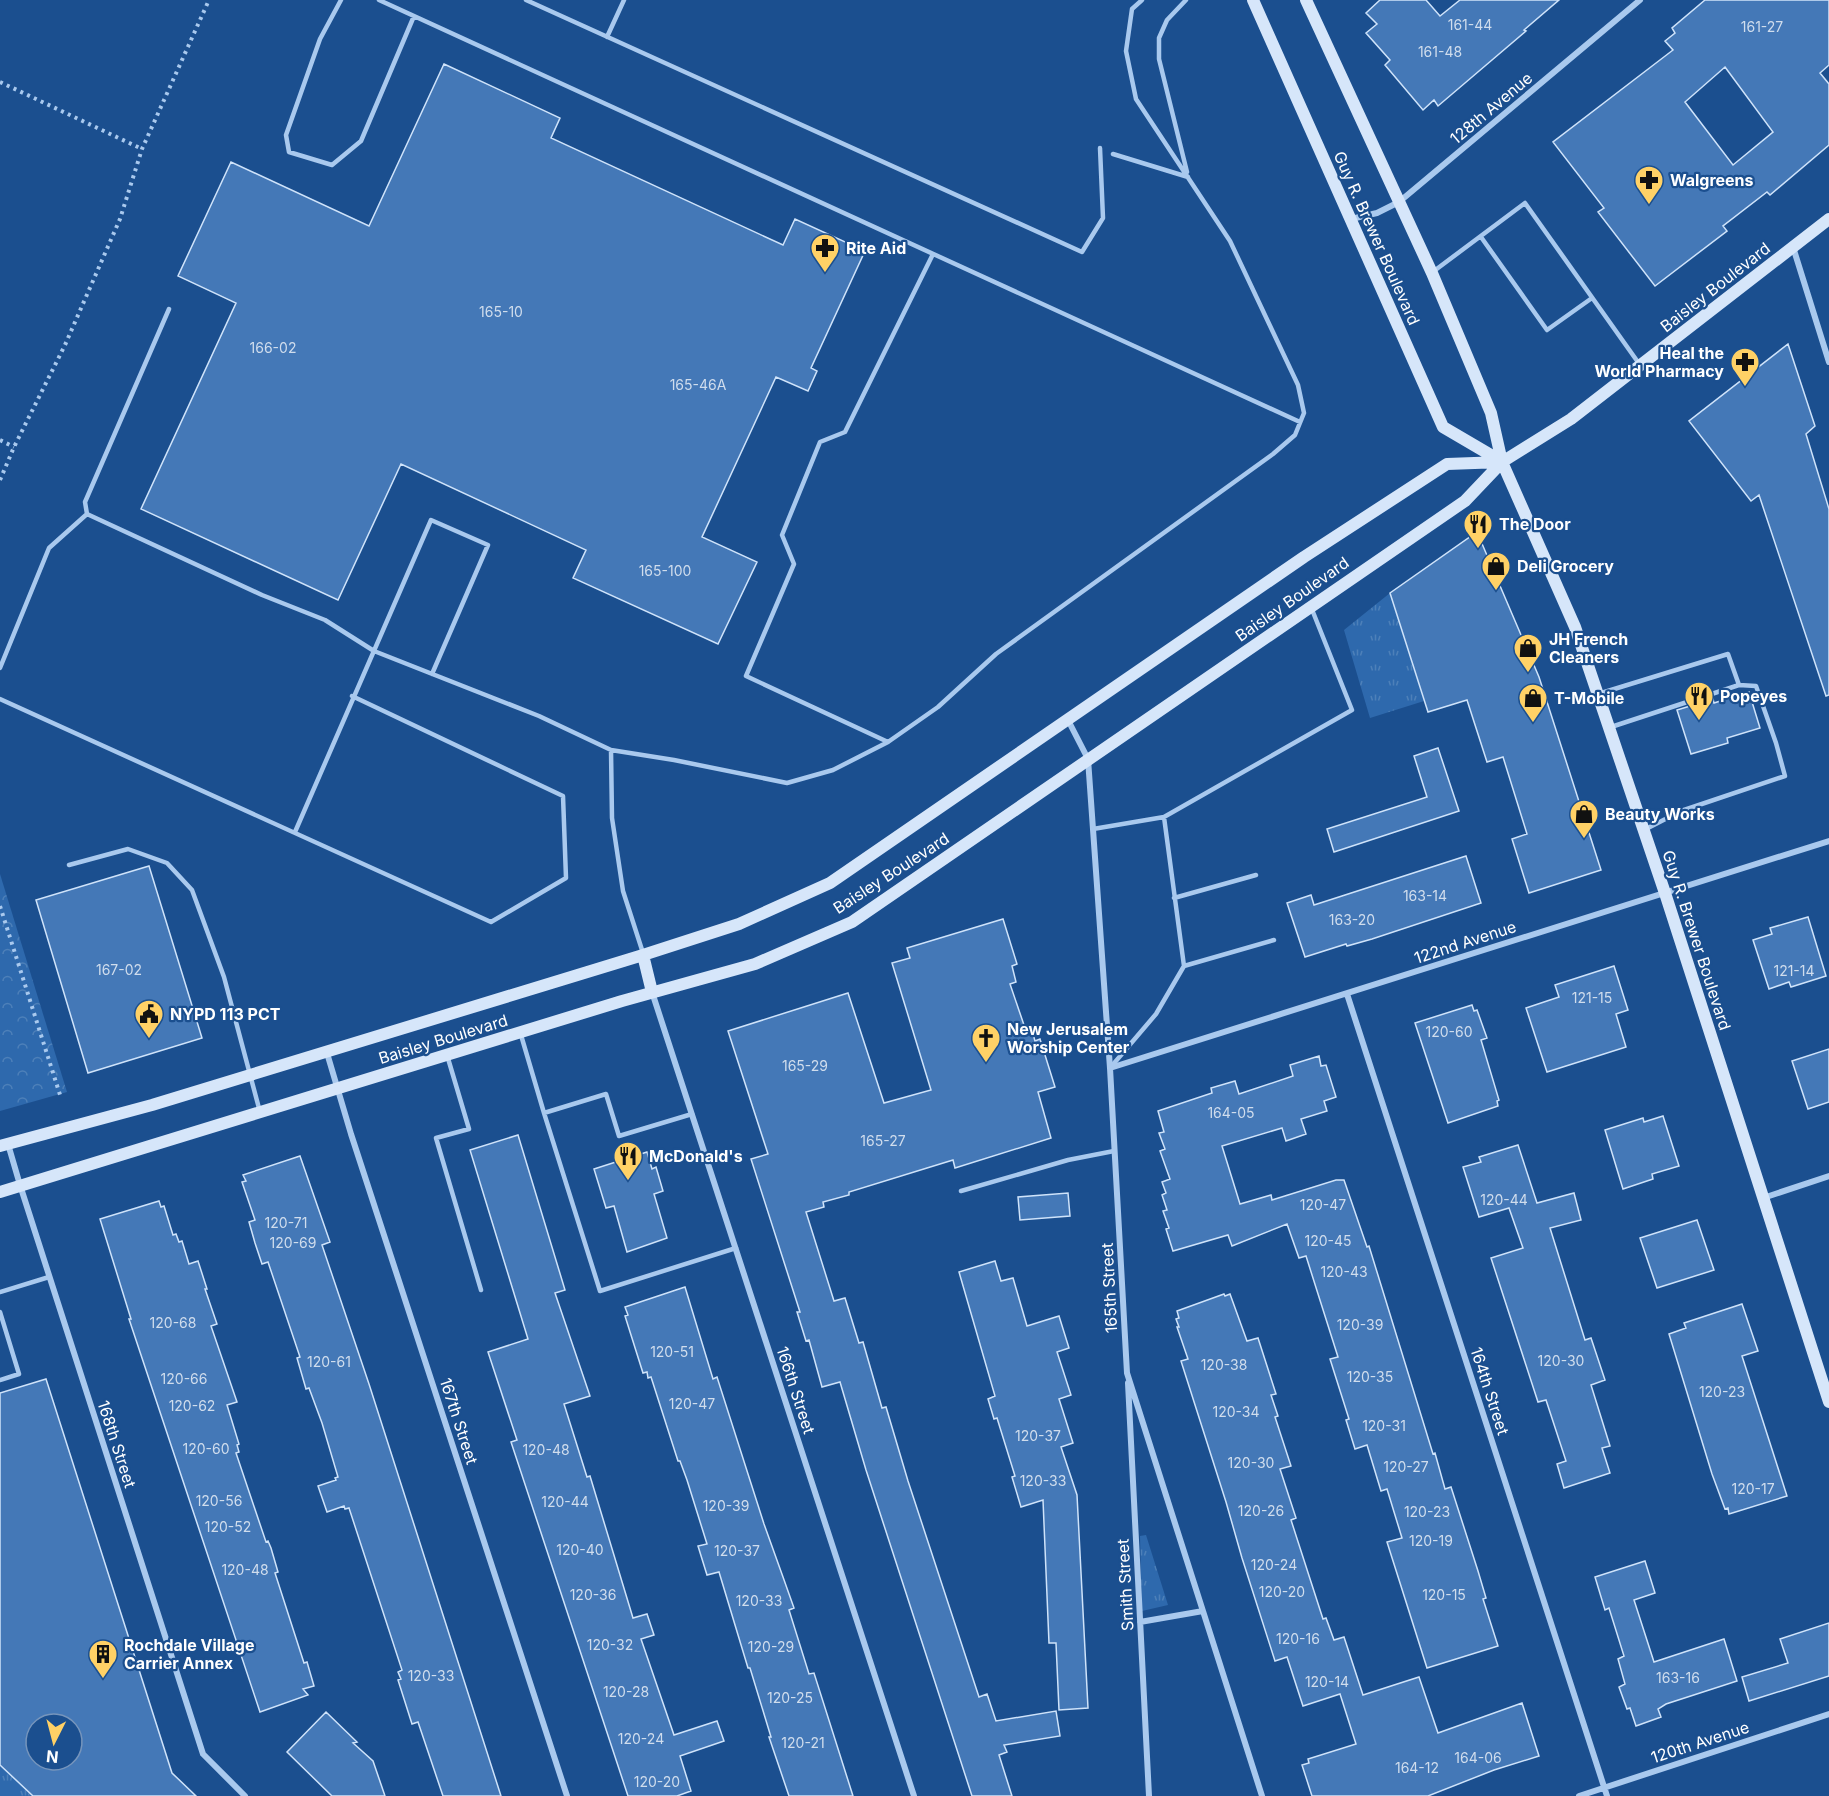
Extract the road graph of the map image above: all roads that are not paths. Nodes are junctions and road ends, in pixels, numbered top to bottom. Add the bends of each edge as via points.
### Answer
1 (340, 0) edge
2 (379, 0) edge
3 (526, 0) edge
4 (624, 0) edge
5 (1142, 0) edge
6 (1186, 0) edge
7 (1252, 0) edge
8 (1306, 0) edge
9 (1640, 0) edge
10 (414, 16) junction
11 (607, 37) junction
12 (1100, 148) dead end
13 (1113, 154) dead end
14 (1189, 177) junction
15 (1399, 202) junction
16 (1829, 219) edge
17 (1350, 220) junction
18 (1481, 237) junction
19 (1793, 246) junction
20 (933, 254) junction
21 (1432, 273) junction
22 (1592, 298) junction
23 (169, 309) dead end
24 (1829, 362) edge
25 (1640, 366) junction
26 (1300, 422) junction
27 (1502, 462) junction
28 (87, 514) junction
29 (1311, 606) junction
30 (374, 651) junction
31 (0, 668) edge
32 (432, 674) junction
33 (1739, 685) junction
34 (1598, 694) junction
35 (352, 696) junction
36 (0, 699) edge
37 (1068, 720) junction
38 (1609, 728) junction
39 (888, 742) junction
40 (611, 750) junction
41 (1088, 759) junction
42 (1164, 817) junction
43 (1093, 829) junction
44 (1643, 830) junction
45 (295, 832) junction
46 (1829, 841) edge
47 (69, 865) dead end
48 (1256, 875) dead end
49 (1665, 893) junction
50 (1174, 898) junction
51 (1274, 940) dead end
52 (644, 955) junction
53 (1184, 966) junction
54 (652, 992) junction
55 (1347, 994) junction
56 (520, 1032) junction
57 (327, 1053) junction
58 (447, 1055) junction
59 (1110, 1068) junction
60 (250, 1075) junction
61 (338, 1089) junction
62 (260, 1112) junction
63 (544, 1113) junction
64 (692, 1114) junction
65 (4, 1144) edge
66 (1114, 1151) junction
67 (1829, 1176) edge
68 (20, 1185) junction
69 (961, 1191) dead end
70 (0, 1192) edge
71 (1763, 1198) junction
72 (736, 1248) junction
73 (49, 1277) junction
74 (481, 1290) dead end
75 (0, 1292) edge
76 (0, 1312) edge
77 (1127, 1373) junction
78 (0, 1380) edge
79 (1829, 1402) edge
80 (1203, 1611) junction
81 (1140, 1622) junction
82 (1829, 1714) edge
83 (1605, 1788) junction
84 (245, 1796) edge
85 (567, 1796) edge
86 (914, 1796) edge
87 (1149, 1796) edge
88 (1262, 1796) edge
89 (1579, 1796) edge
90 (1607, 1796) edge

1 - 10 lane via 320,39 286,135 290,152 332,165 361,141
2 - 10 lane
3 - 11 lane
4 - 11 lane
5 - 14 lane via 1132,9 1126,51 1136,99
6 - 14 lane via 1167,20 1159,38 1159,60
7 - 17 main road, Guy R. Brewer Boulevard
8 - 15 main road, Guy R. Brewer Boulevard
9 - 15 street, 128th Avenue
10 - 20 lane
11 - 12 lane via 1082,252 1103,218
13 - 14 lane
14 - 26 lane via 1230,241 1298,385 1304,412
15 - 17 street, 128th Avenue
15 - 21 main road, Guy R. Brewer Boulevard
16 - 19 main road, Baisley Boulevard
17 - 27 main road, Guy R. Brewer Boulevard via 1443,427
18 - 21 lane
18 - 22 lane via 1547,330
18 - 22 lane via 1525,203
19 - 24 street
19 - 25 main road, Baisley Boulevard
20 - 26 lane
20 - 39 lane via 845,432 820,442 782,535 794,564 746,676
21 - 27 main road, Guy R. Brewer Boulevard via 1491,413
22 - 25 lane
23 - 28 lane via 85,502
25 - 27 main road, Baisley Boulevard via 1571,419
26 - 39 lane via 1294,435 1273,454 996,654 938,707
27 - 29 main road, Baisley Boulevard via 1465,501
27 - 34 main road, Guy R. Brewer Boulevard via 1575,627
27 - 37 main road, Baisley Boulevard via 1447,464
28 - 30 lane via 325,620
28 - 31 lane via 49,548
29 - 41 main road, Baisley Boulevard
29 - 42 lane via 1352,710
30 - 32 lane
30 - 32 lane via 430,520 488,545
30 - 35 lane
32 - 40 lane via 539,716
33 - 34 lane via 1728,654
33 - 38 lane
33 - 44 lane via 1756,686 1785,776 1681,811
34 - 38 main road, Guy R. Brewer Boulevard
35 - 45 lane
35 - 45 lane via 563,795 566,878 491,922
36 - 45 lane
37 - 41 street
37 - 52 main road, Baisley Boulevard via 830,884 739,924
38 - 44 main road, Guy R. Brewer Boulevard
39 - 40 lane via 833,771 787,783
40 - 52 lane via 612,818 623,891
41 - 43 street, 165th Street
41 - 54 main road, Baisley Boulevard via 852,922 754,964
42 - 43 lane
42 - 50 lane
43 - 59 street, 165th Street
44 - 49 main road, Guy R. Brewer Boulevard
46 - 49 street, 122nd Avenue
47 - 60 lane via 128,849 167,863 192,890 224,978
48 - 50 lane
49 - 55 street, 122nd Avenue
49 - 71 main road, Guy R. Brewer Boulevard
50 - 53 lane
51 - 53 lane
52 - 54 main road
52 - 57 main road, Baisley Boulevard
53 - 59 lane via 1156,1014
54 - 56 main road, Baisley Boulevard
54 - 64 street, 166th Street
55 - 59 street, 122nd Avenue
55 - 83 street, 164th Street
56 - 58 main road, Baisley Boulevard
56 - 63 lane
57 - 60 main road, Baisley Boulevard
57 - 61 street, 167th Street
58 - 61 main road, Baisley Boulevard
58 - 74 lane via 469,1129 436,1138
59 - 66 street, 165th Street
60 - 62 lane
60 - 65 main road, Baisley Boulevard
61 - 62 main road, Baisley Boulevard
61 - 85 street, 167th Street
62 - 68 main road, Baisley Boulevard
63 - 64 lane via 606,1094 619,1136
63 - 72 lane via 600,1291
64 - 72 street, 166th Street
65 - 68 street, 168th Street
66 - 69 lane
66 - 77 street, 165th Street
67 - 71 street
68 - 70 main road, Baisley Boulevard
68 - 73 street, 168th Street
71 - 79 main road, Guy R. Brewer Boulevard
72 - 86 street, 166th Street
73 - 75 lane
73 - 84 street, 168th Street via 203,1754
76 - 78 lane via 19,1374
77 - 80 street, 165th Street
77 - 81 street, Smith Street
80 - 81 street
80 - 88 street, 165th Street
81 - 87 street, Smith Street
82 - 83 street, 120th Avenue
83 - 89 street, 120th Avenue
83 - 90 street, 164th Street

